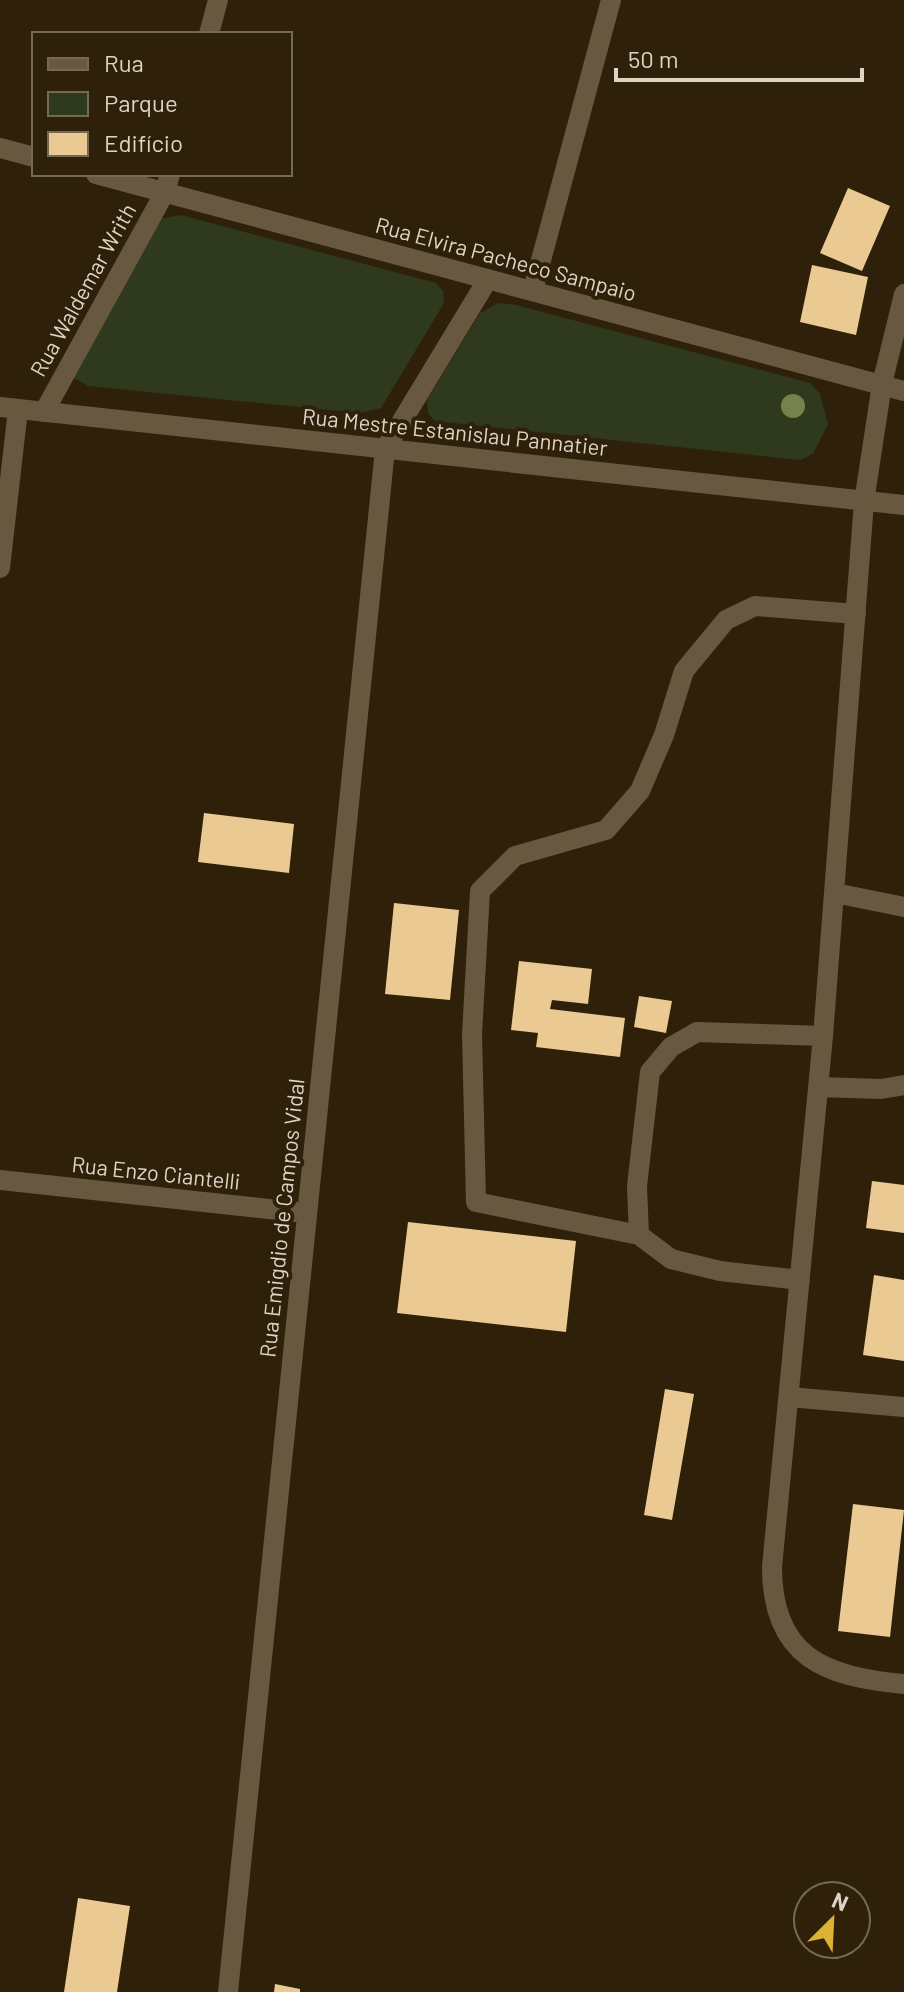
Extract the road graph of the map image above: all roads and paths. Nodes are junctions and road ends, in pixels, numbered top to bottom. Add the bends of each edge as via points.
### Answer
1 (218, 0) edge
2 (611, 0) edge
3 (210, 32) edge
4 (0, 148) edge
5 (32, 156) edge
6 (112, 176) edge
7 (168, 183) edge
8 (488, 279) junction
9 (533, 290) junction
10 (904, 294) edge
11 (882, 384) junction
12 (904, 391) edge
13 (9, 408) edge
14 (44, 412) junction
15 (385, 449) junction
16 (864, 502) junction
17 (904, 505) edge
18 (0, 568) edge
19 (856, 614) junction
20 (835, 893) junction
21 (904, 907) edge
22 (823, 1036) junction
23 (904, 1085) edge
24 (819, 1087) junction
25 (0, 1180) edge
26 (306, 1213) junction
27 (639, 1235) junction
28 (800, 1280) junction
29 (789, 1397) junction
30 (904, 1407) edge
31 (904, 1684) edge
32 (228, 1992) edge

1 - 3 street
2 - 9 street
4 - 5 street
6 - 7 street, Rua Elvira Pacheco Sampaio
7 - 8 street, Rua Elvira Pacheco Sampaio
7 - 14 street, Rua Waldemar Writh
8 - 9 street, Rua Elvira Pacheco Sampaio
8 - 15 street
9 - 11 street, Rua Elvira Pacheco Sampaio
10 - 11 street
11 - 12 street, Rua Elvira Pacheco Sampaio
11 - 16 street
13 - 14 street, Rua Mestre Estanislau Pannatier
13 - 18 street
14 - 15 street, Rua Mestre Estanislau Pannatier
15 - 16 street, Rua Mestre Estanislau Pannatier
15 - 26 street, Rua Emigdio de Campos Vidal
16 - 17 street, Rua Mestre Estanislau Pannatier
16 - 19 street
19 - 20 street
19 - 27 street via 755,606 726,620 684,671 640,791 606,830 515,856 480,891 472,1034 476,1202
20 - 21 street
20 - 22 street
22 - 24 street
22 - 27 street via 697,1032 671,1047 650,1072 637,1186
23 - 24 street
24 - 28 street
25 - 26 street, Rua Enzo Ciantelli
26 - 32 street, Rua Emigdio de Campos Vidal
27 - 28 street via 671,1259
28 - 29 street
29 - 30 street
29 - 31 street via 772,1567 780,1621 796,1646 825,1668 868,1681

